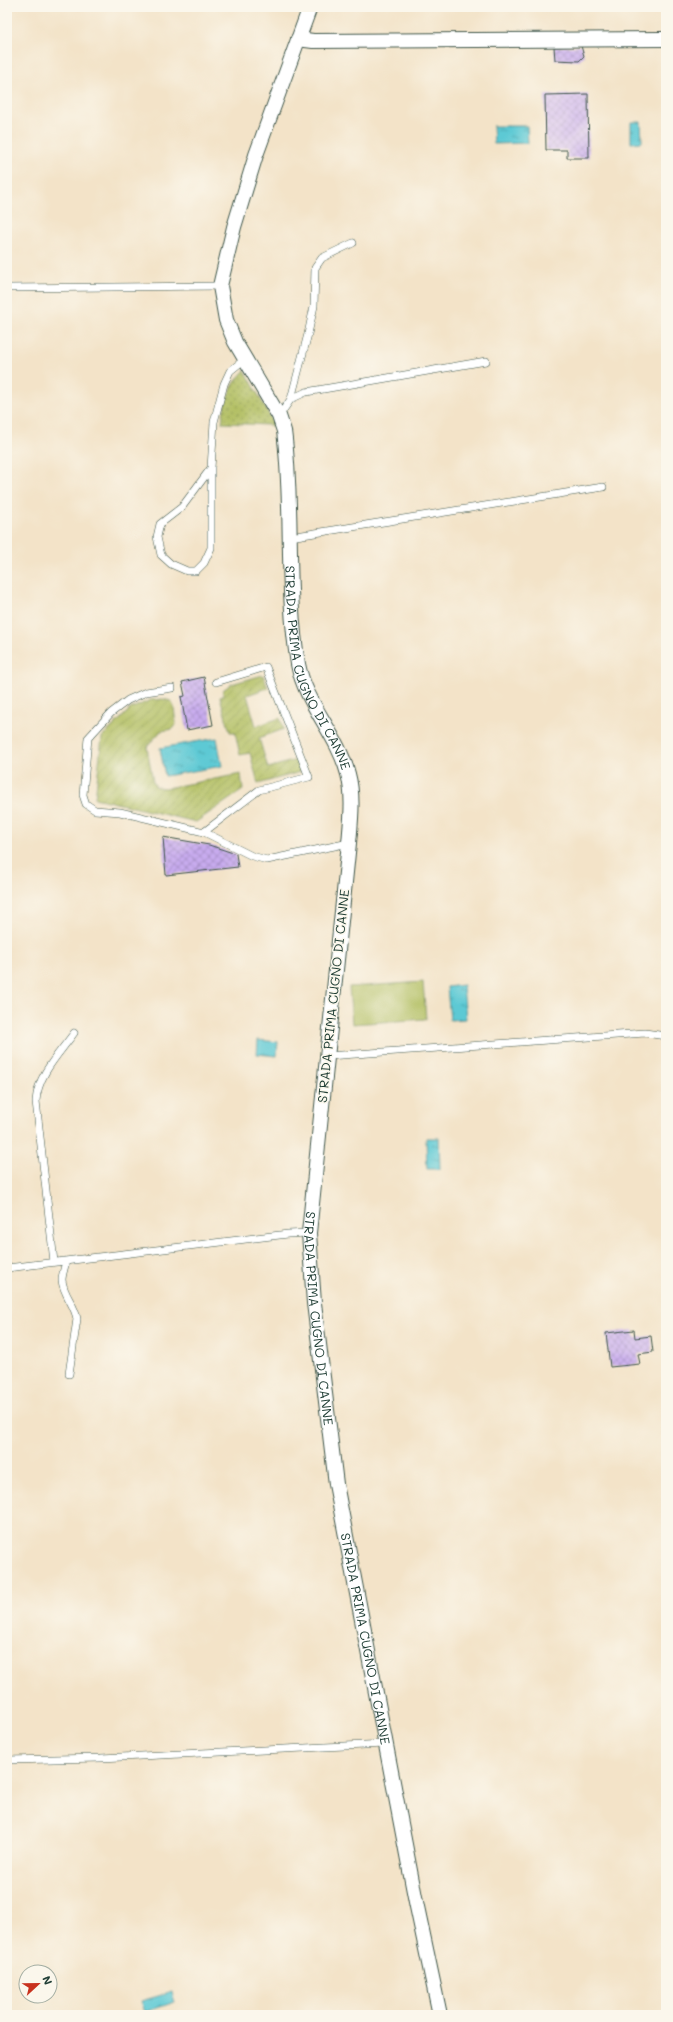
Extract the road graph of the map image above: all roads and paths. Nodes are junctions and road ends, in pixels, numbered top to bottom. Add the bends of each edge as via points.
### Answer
1 (310, 7) edge
2 (298, 39) junction
3 (666, 39) edge
4 (353, 243) dead end
5 (220, 286) junction
6 (7, 288) edge
7 (245, 358) junction
8 (486, 361) dead end
9 (291, 399) junction
10 (279, 416) junction
11 (211, 468) junction
12 (603, 487) dead end
13 (290, 537) junction
14 (216, 682) dead end
15 (172, 688) dead end
16 (204, 832) junction
17 (348, 843) junction
18 (74, 1033) dead end
19 (666, 1036) edge
20 (328, 1056) junction
21 (309, 1233) junction
22 (66, 1261) junction
23 (54, 1262) junction
24 (7, 1268) edge
25 (69, 1374) dead end
26 (385, 1744) junction
27 (7, 1760) edge
28 (440, 2015) edge

1 - 2 street, STRADA PRIMA CUGNO DI CANNE
2 - 3 street
2 - 5 street, STRADA PRIMA CUGNO DI CANNE via 256,155 234,227
4 - 9 lane via 322,258 315,268 314,306
5 - 6 lane
5 - 7 street, STRADA PRIMA CUGNO DI CANNE via 226,320
7 - 10 street, STRADA PRIMA CUGNO DI CANNE
7 - 11 lane via 230,371 224,384 214,422
8 - 9 lane via 306,392
9 - 10 lane
10 - 13 street, STRADA PRIMA CUGNO DI CANNE via 286,447
11 - 11 lane via 182,507 160,524 157,537 161,555 171,564 187,571 196,571 204,563 211,548
12 - 13 lane
13 - 17 street, STRADA PRIMA CUGNO DI CANNE via 292,611 299,666 307,689 337,746 348,774 352,797
14 - 16 lane via 266,667 309,777 259,790
15 - 16 lane via 146,692 128,700 111,713 88,738 83,795 86,804 95,810 120,812
16 - 17 lane via 252,856 267,860
17 - 20 street, STRADA PRIMA CUGNO DI CANNE
18 - 23 lane via 43,1075 37,1089 36,1101
19 - 20 lane via 645,1033
20 - 21 street, STRADA PRIMA CUGNO DI CANNE
21 - 22 lane
21 - 26 street, STRADA PRIMA CUGNO DI CANNE via 314,1303 336,1484
22 - 23 lane
22 - 25 lane via 62,1280 77,1318
23 - 24 lane
26 - 27 lane
26 - 28 street, STRADA PRIMA CUGNO DI CANNE

